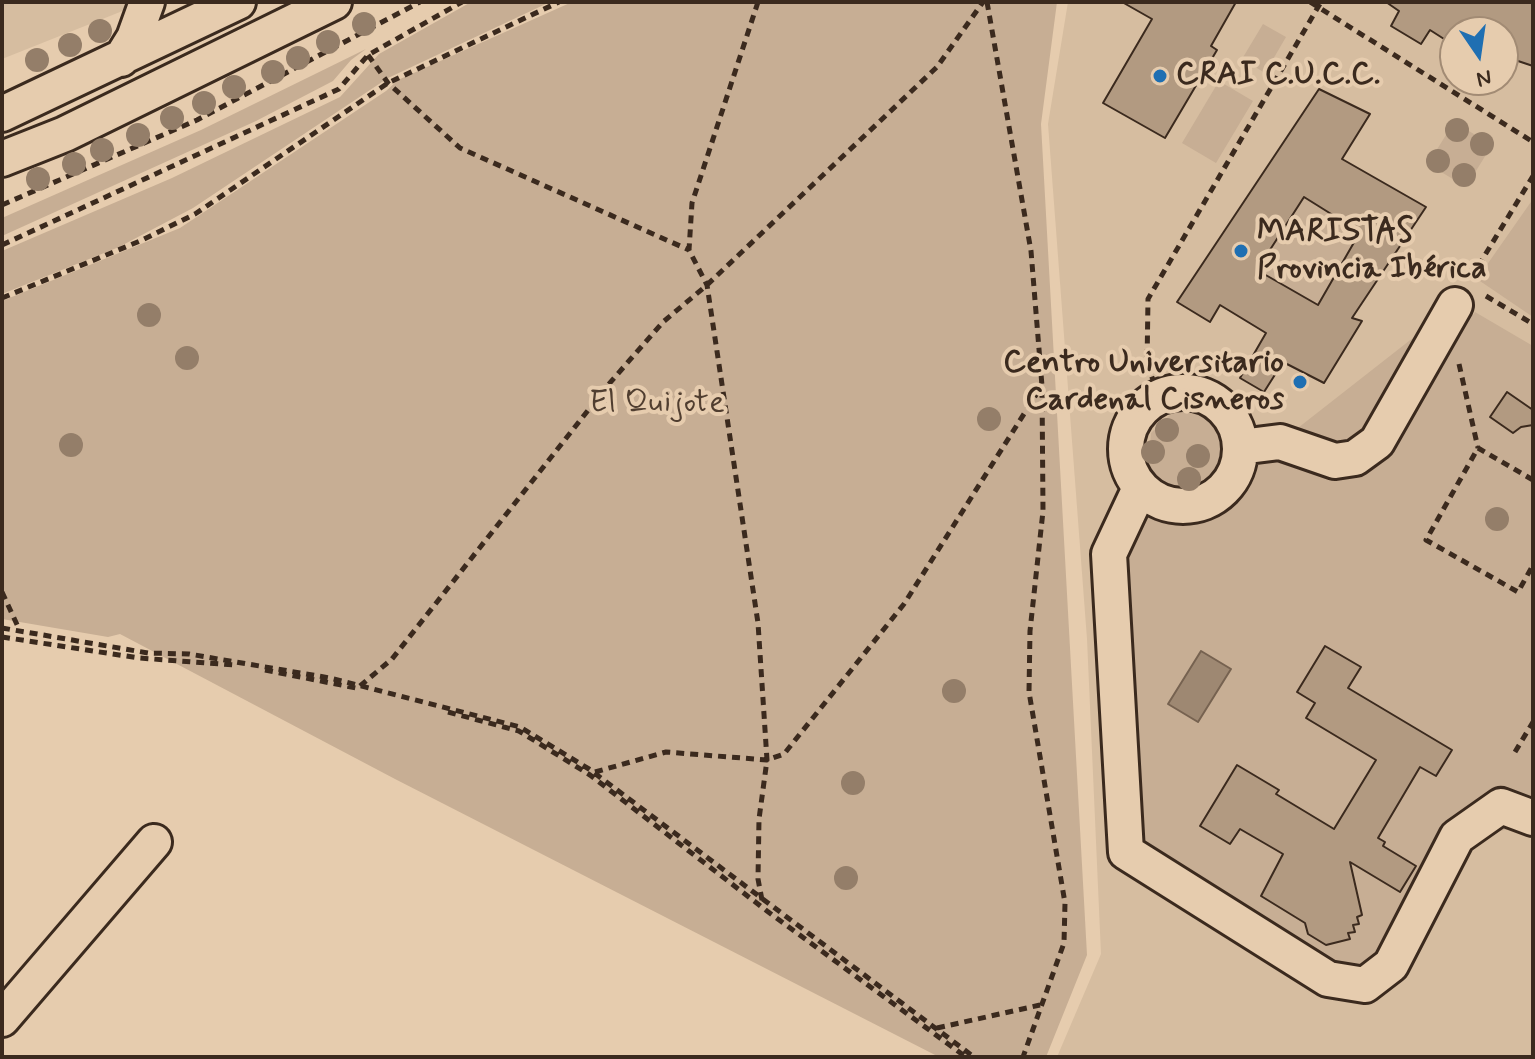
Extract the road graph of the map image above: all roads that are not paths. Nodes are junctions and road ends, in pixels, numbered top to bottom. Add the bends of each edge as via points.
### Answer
1 (147, 2) edge
2 (238, 2) edge
3 (334, 2) edge
4 (121, 59) junction
5 (2, 114) edge
6 (2, 159) edge
7 (1457, 302) road end
8 (1240, 447) junction
9 (1140, 488) junction
10 (1533, 818) edge
11 (154, 842) dead end
12 (2, 1019) edge

1 - 4 street
2 - 4 street
3 - 6 street via 65,134
4 - 5 street
7 - 8 street via 1377,442 1355,458 1335,461 1280,442
8 - 9 street via 1238,466 1214,498 1175,506 1156,501
8 - 9 street via 1236,427 1212,400 1196,393 1160,397 1144,407 1126,438 1130,473
9 - 10 street via 1109,554 1126,852 1328,979 1365,985 1391,965 1457,837 1501,806
11 - 12 street

